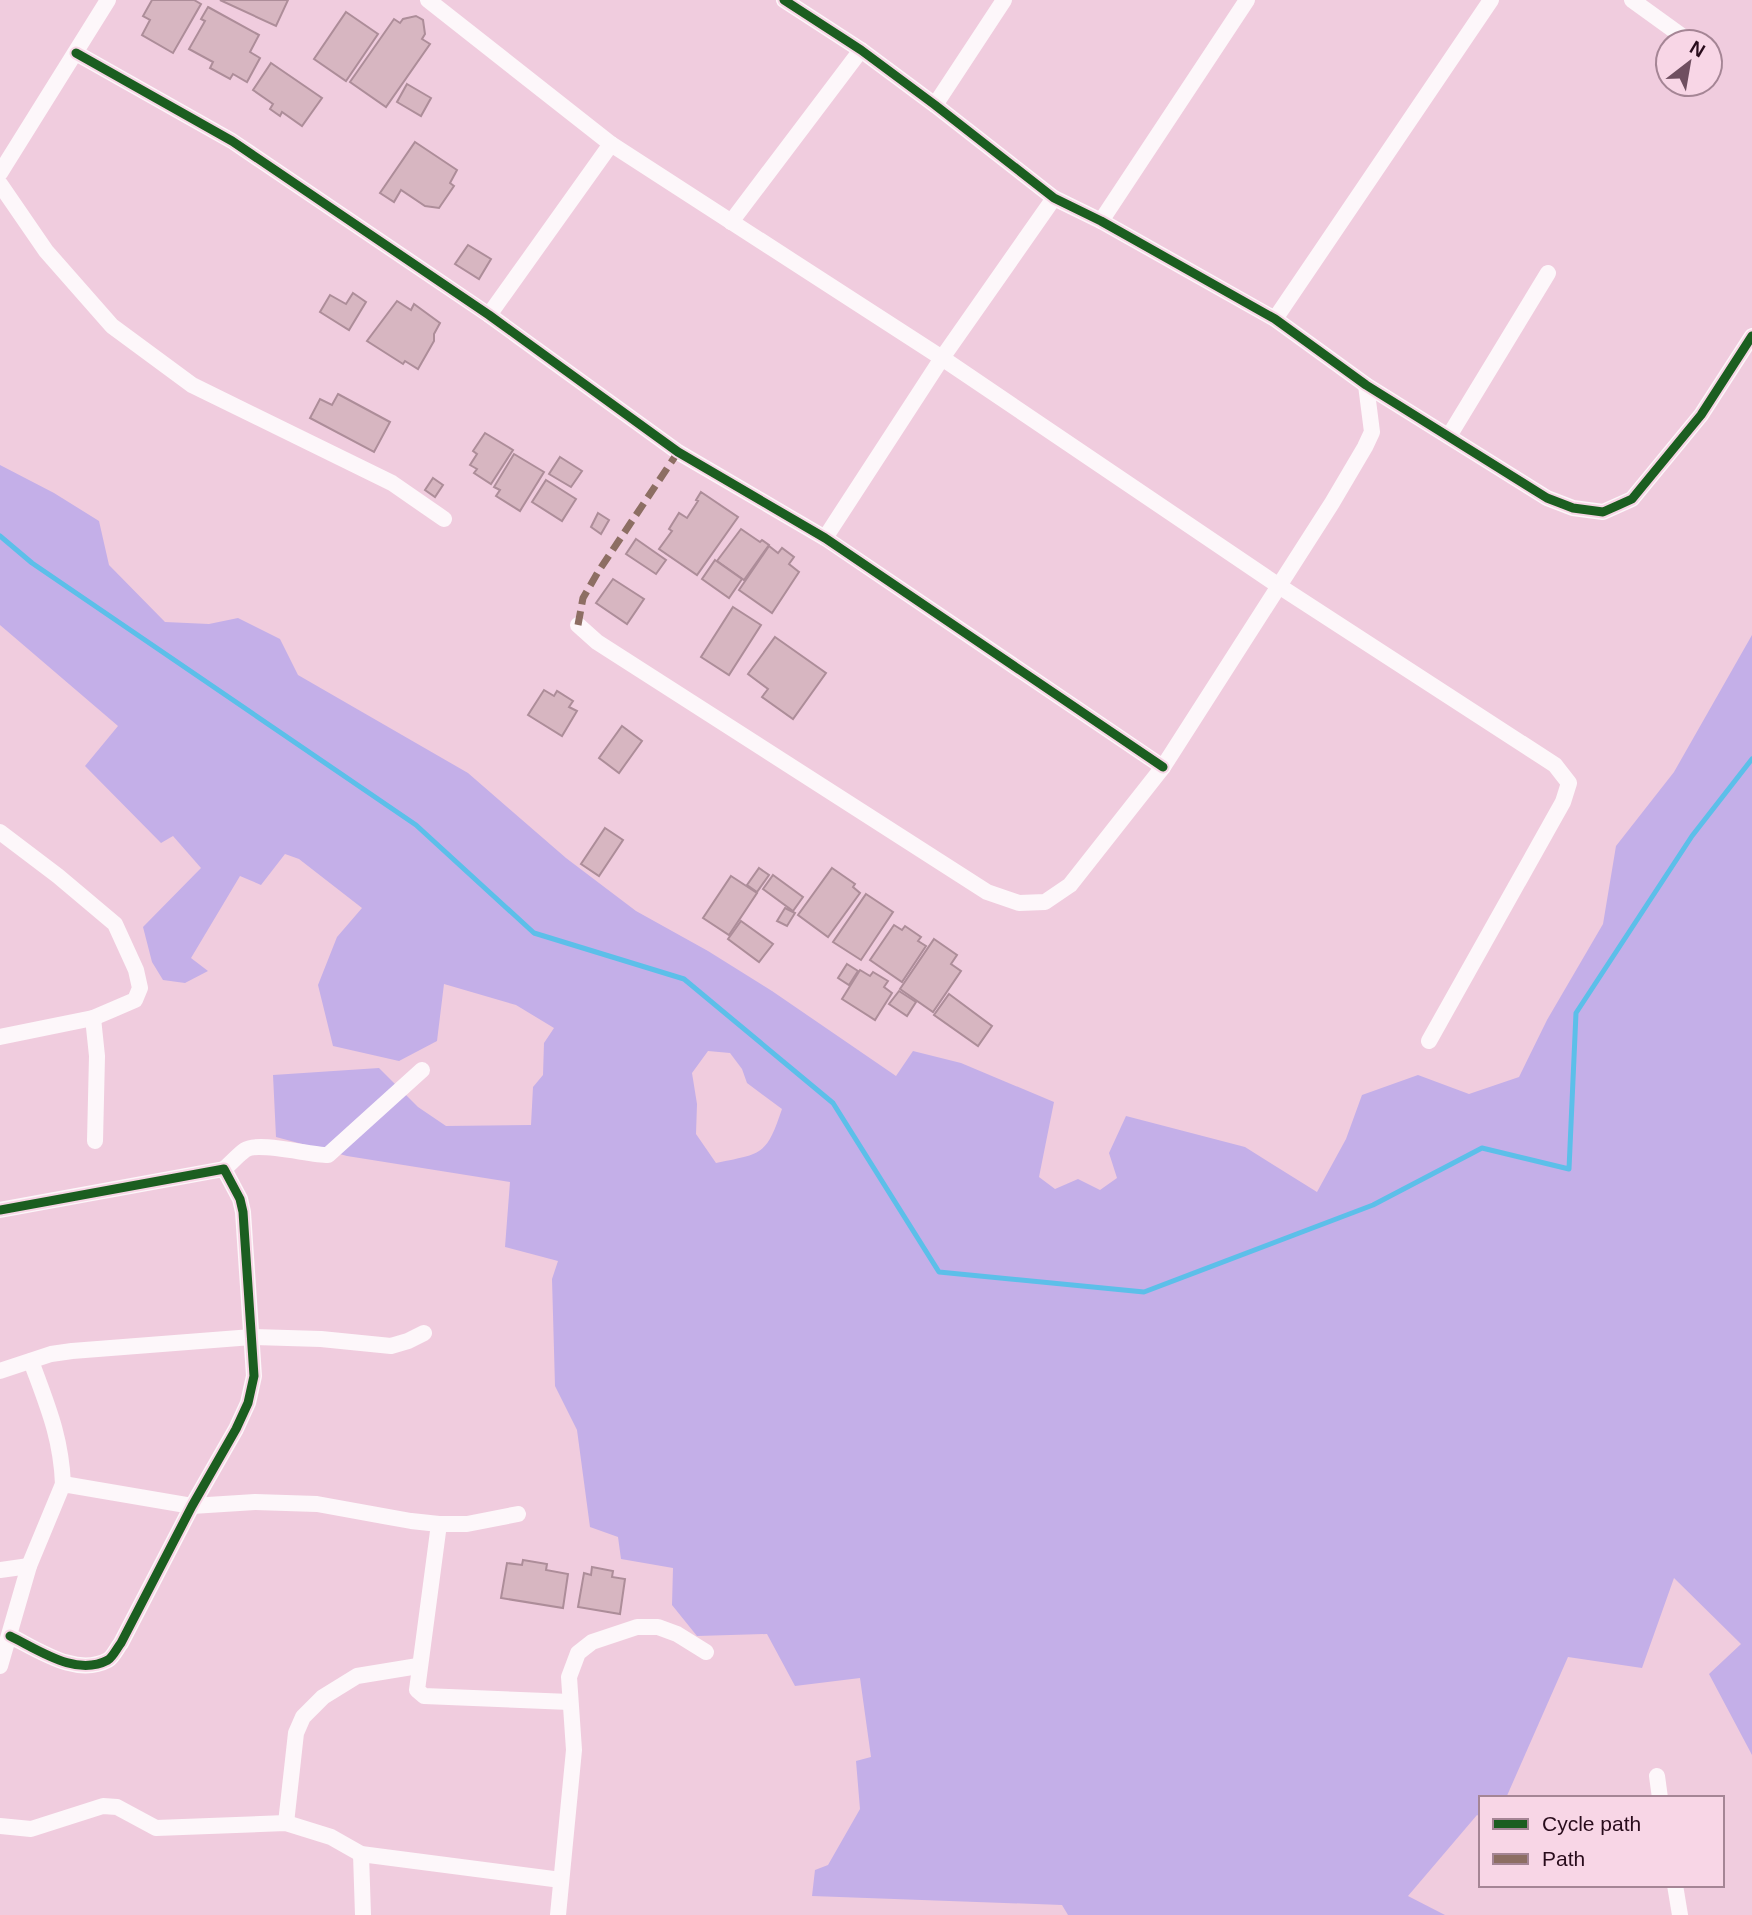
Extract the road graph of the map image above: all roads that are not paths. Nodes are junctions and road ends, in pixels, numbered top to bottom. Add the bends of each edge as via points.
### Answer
1 (108, 0) edge
2 (428, 0) edge
3 (784, 0) edge
4 (1004, 0) edge
5 (1247, 0) edge
6 (1492, 0) edge
7 (1632, 0) edge
8 (1671, 28) edge
9 (861, 50) junction
10 (76, 53) junction
11 (935, 104) junction
12 (611, 144) junction
13 (0, 173) edge
14 (0, 184) edge
15 (1054, 198) junction
16 (1101, 221) junction
17 (731, 222) junction
18 (1548, 273) dead end
19 (489, 315) junction
20 (1275, 319) junction
21 (1752, 336) edge
22 (942, 358) junction
23 (1366, 385) junction
24 (1449, 436) junction
25 (444, 519) dead end
26 (825, 538) junction
27 (1279, 586) junction
28 (578, 625) dead end
29 (1163, 767) junction
30 (0, 832) edge
31 (93, 1018) junction
32 (0, 1037) edge
33 (1429, 1041) dead end
34 (422, 1070) dead end
35 (95, 1141) dead end
36 (224, 1169) junction
37 (0, 1210) edge
38 (424, 1333) dead end
39 (252, 1337) junction
40 (30, 1361) junction
41 (0, 1371) edge
42 (63, 1484) junction
43 (192, 1506) junction
44 (518, 1514) dead end
45 (439, 1524) junction
46 (29, 1566) junction
47 (0, 1570) edge
48 (10, 1636) junction
49 (706, 1652) dead end
50 (0, 1666) edge
51 (418, 1666) junction
52 (570, 1702) junction
53 (1657, 1776) dead end
54 (1660, 1796) edge
55 (286, 1823) junction
56 (0, 1826) edge
57 (360, 1854) junction
58 (561, 1880) junction
59 (1675, 1887) edge
60 (363, 1915) edge
61 (558, 1915) edge
62 (1681, 1915) edge

1 - 10 street
2 - 12 street
3 - 9 street
4 - 11 street
5 - 16 street
6 - 20 street
7 - 8 street
9 - 11 street
9 - 17 street
10 - 13 street
10 - 19 street via 232,141
11 - 15 street
12 - 17 street
12 - 19 street
14 - 25 street via 46,251 112,326 191,385 392,483
15 - 16 street
15 - 22 street
16 - 20 street
17 - 22 street
18 - 24 street
19 - 26 street via 678,452
20 - 23 street
21 - 24 street via 1659,469 1632,499 1603,512 1547,498
22 - 26 street
22 - 27 street
23 - 24 street
23 - 27 street via 1372,432
26 - 29 street
27 - 29 street
27 - 33 street via 1555,765 1569,783 1563,802
28 - 29 street via 597,642 987,892 1019,903 1045,902 1070,885
30 - 31 street via 115,924 127,947 140,988 135,1000
31 - 32 street
31 - 35 street
34 - 36 street via 328,1155 247,1148
36 - 37 street
36 - 39 street via 243,1213
38 - 39 street via 391,1346
39 - 40 street via 72,1351
39 - 43 street via 254,1376 248,1403
40 - 41 street
40 - 42 street via 54,1424
42 - 43 street
42 - 46 street
43 - 45 street via 317,1504
43 - 48 street via 110,1659 89,1666 66,1663
44 - 45 street via 467,1524
45 - 51 street
46 - 47 street
46 - 48 street
48 - 50 street
49 - 52 street via 658,1628 637,1627 592,1642 578,1653 569,1677
51 - 52 street via 417,1690 424,1696
51 - 55 street via 357,1676 323,1697 303,1717 296,1733
52 - 58 street via 574,1750
53 - 54 street
55 - 56 street via 156,1828 117,1807 103,1806 31,1829
55 - 57 street via 331,1837
57 - 58 street
57 - 60 street
58 - 61 street
59 - 62 street

